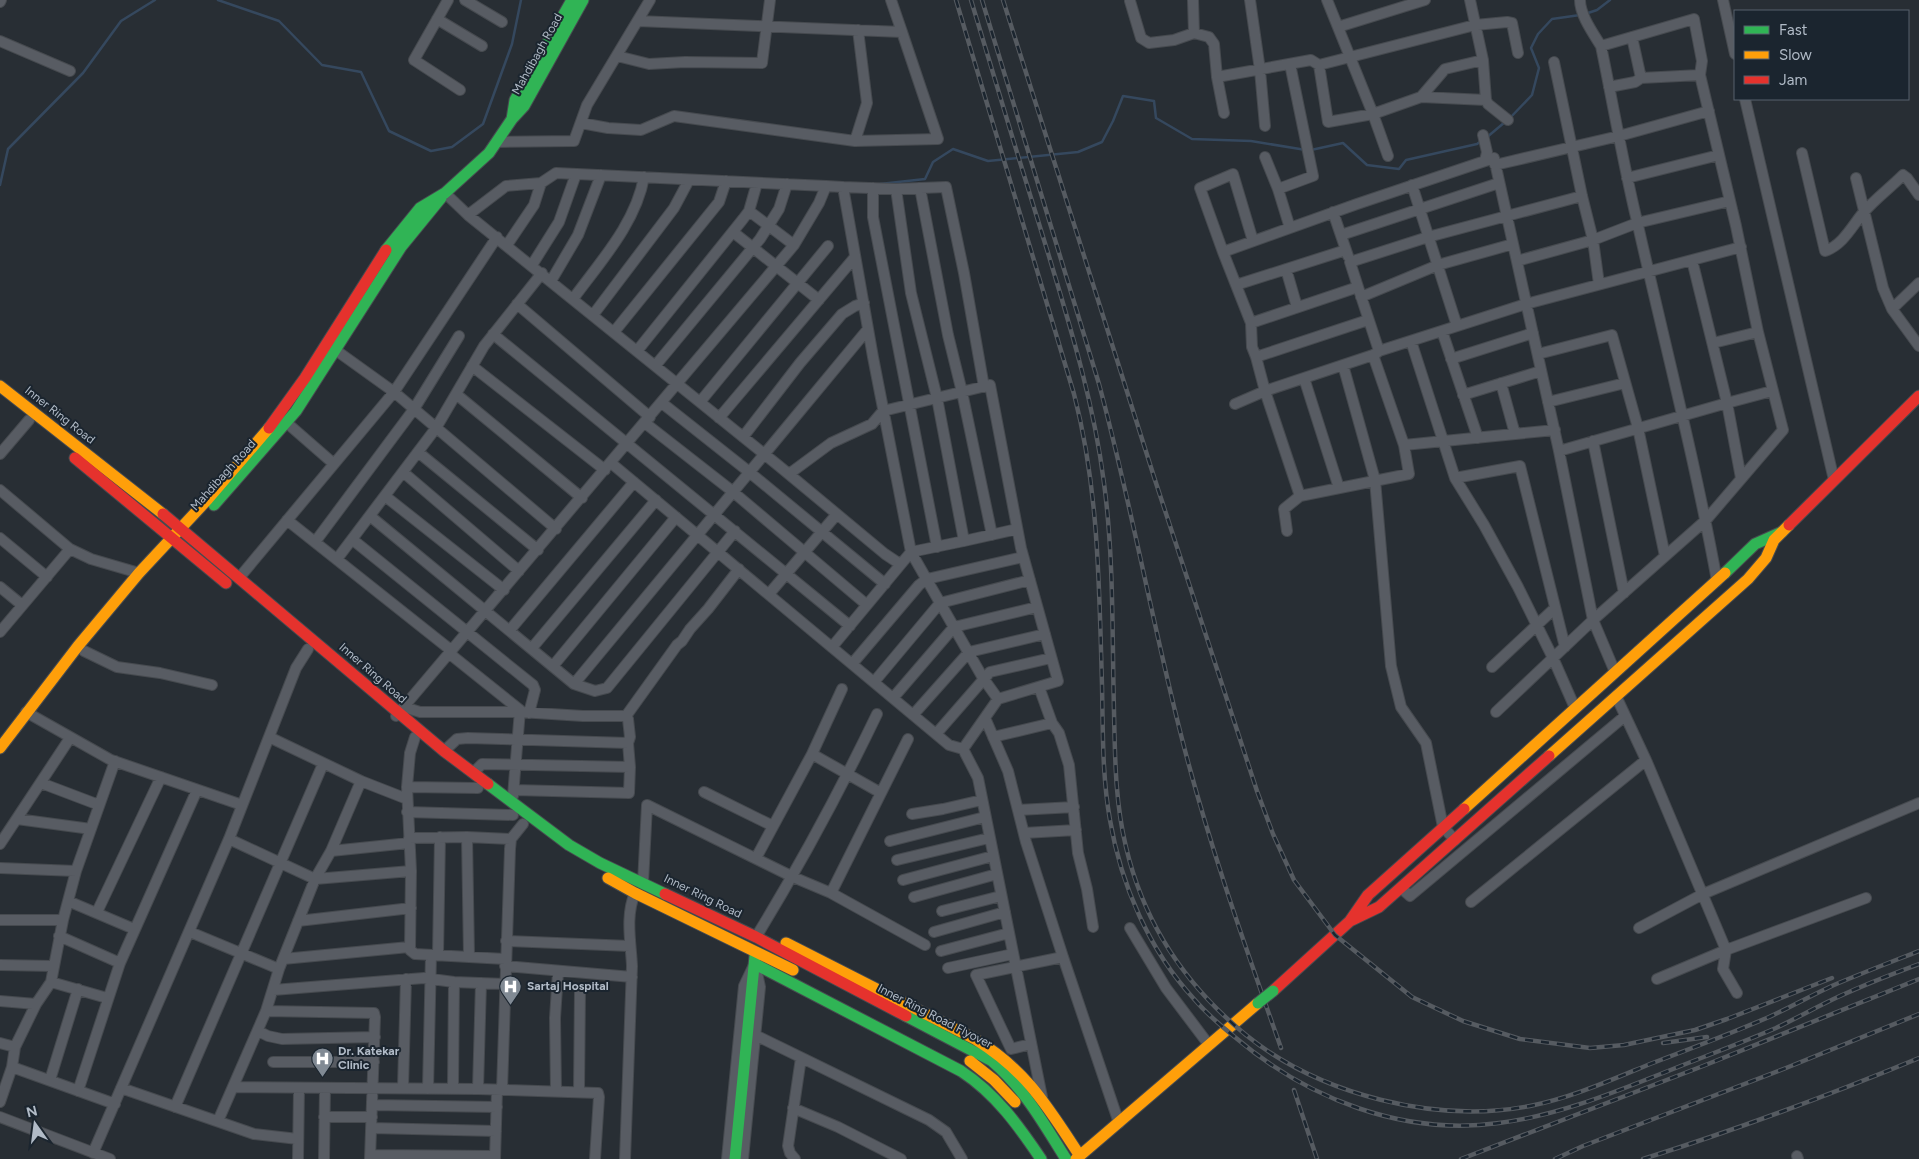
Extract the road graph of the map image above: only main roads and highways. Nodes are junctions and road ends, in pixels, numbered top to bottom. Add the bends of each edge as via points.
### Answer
1 (572, 0) edge
2 (583, 0) edge
3 (512, 119) junction
4 (332, 347) junction
5 (0, 386) edge
6 (1919, 396) edge
7 (0, 399) edge
8 (184, 530) junction
9 (1778, 536) junction
10 (174, 541) junction
11 (236, 586) junction
12 (399, 713) junction
13 (29, 714) junction
14 (0, 748) edge
15 (0, 760) edge
16 (1350, 921) junction
17 (756, 937) junction
18 (756, 951) junction
19 (755, 964) junction
20 (801, 974) dead end
21 (825, 987) dead end
22 (1078, 1157) edge
23 (735, 1159) edge
24 (1042, 1159) edge
25 (1054, 1159) edge
26 (1066, 1159) edge

1 - 3 main road, Mahdibagh Road via 515,100
2 - 3 main road, Mahdibagh Road via 524,106
3 - 4 main road, Mahdibagh Road via 483,159 444,193 420,208 396,236
4 - 8 main road, Mahdibagh Road
4 - 8 main road, Mahdibagh Road via 286,423 233,486
5 - 8 main road, Inner Ring Road
6 - 9 main road
7 - 10 main road, Inner Ring Road
8 - 10 main road, Mahdibagh Road
8 - 11 main road, Inner Ring Road
9 - 16 main road via 1755,544 1368,895
9 - 16 main road via 1759,568 1701,622 1379,908
10 - 11 main road, Inner Ring Road
10 - 13 main road, Mahdibagh Road
10 - 13 main road, Mahdibagh Road via 139,573
11 - 12 main road, Inner Ring Road via 340,662
11 - 12 main road, Inner Ring Road via 308,649
12 - 17 main road, Inner Ring Road via 569,845
12 - 18 main road, Inner Ring Road via 415,737 524,824 573,858 635,893
13 - 14 main road, Mahdibagh Road
13 - 15 main road, Mahdibagh Road
16 - 22 main road, bridge
17 - 22 main road via 785,943 975,1039 1012,1065 1042,1100
17 - 26 main road, Inner Ring Road Flyover via 992,1061 1017,1085
18 - 19 main road
18 - 20 main road
19 - 23 main road
19 - 24 main road via 978,1081 1005,1106
21 - 25 main road, Inner Ring Road Flyover via 986,1072 1022,1110

